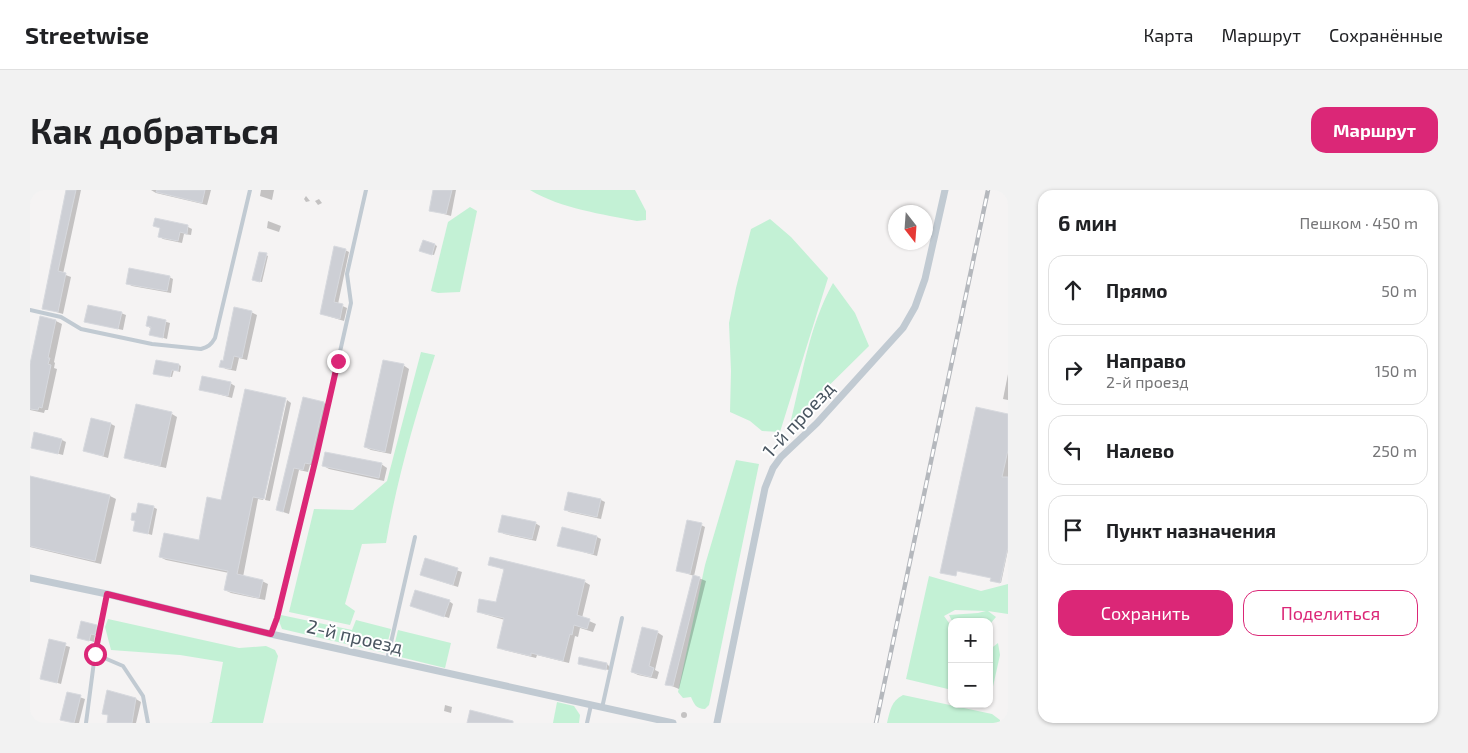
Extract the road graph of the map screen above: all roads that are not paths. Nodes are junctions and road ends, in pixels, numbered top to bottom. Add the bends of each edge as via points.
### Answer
1 (250, 190) edge
2 (366, 190) edge
3 (946, 190) edge
4 (30, 310) edge
5 (415, 537) dead end
6 (30, 578) edge
7 (107, 594) junction
8 (622, 618) dead end
9 (271, 634) junction
10 (95, 654) junction
11 (387, 660) junction
12 (591, 705) junction
13 (602, 708) junction
14 (86, 723) edge
15 (148, 723) edge
16 (587, 723) edge
17 (673, 723) edge
18 (717, 723) edge

1 - 4 lane via 215,338 206,348 152,344 81,329 61,317
2 - 9 lane via 347,274 351,302 314,467
3 - 18 street, 1-й проезд via 926,279 910,317 898,335 773,468 765,488
5 - 11 lane
6 - 7 street, 2-й проезд
7 - 9 street, 2-й проезд
7 - 10 lane
8 - 13 lane
9 - 11 street, 2-й проезд
10 - 14 lane
10 - 15 lane via 123,666 143,696
11 - 12 street, 2-й проезд
12 - 13 street, 2-й проезд
12 - 16 lane
13 - 17 street, 2-й проезд

